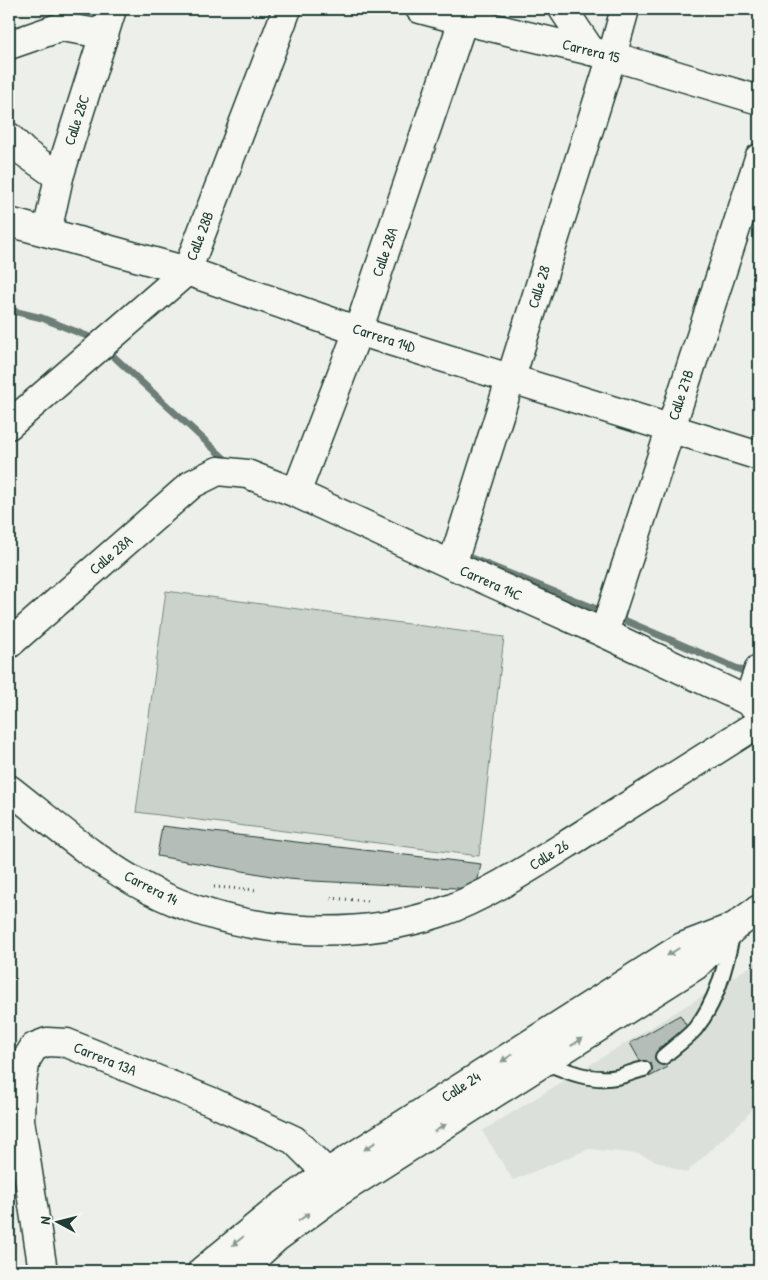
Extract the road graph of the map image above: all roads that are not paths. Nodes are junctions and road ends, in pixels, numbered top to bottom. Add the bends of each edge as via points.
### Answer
1 (287, 9) edge
2 (420, 9) edge
3 (564, 9) edge
4 (625, 9) edge
5 (466, 15) edge
6 (108, 21) edge
7 (9, 45) edge
8 (602, 53) junction
9 (759, 100) edge
10 (9, 137) edge
11 (759, 158) edge
12 (58, 178) junction
13 (9, 222) edge
14 (46, 232) junction
15 (187, 271) junction
16 (358, 330) junction
17 (511, 378) junction
18 (9, 425) edge
19 (670, 427) junction
20 (759, 456) edge
21 (218, 471) joint
22 (296, 493) junction
23 (452, 565) junction
24 (604, 633) junction
25 (11, 637) edge
26 (759, 669) edge
27 (756, 711) edge
28 (9, 789) edge
29 (759, 909) edge
30 (734, 927) junction
31 (317, 931) joint
32 (539, 1052) junction
33 (663, 1057) dead end
34 (644, 1068) dead end
35 (334, 1182) junction
36 (42, 1271) edge
37 (202, 1271) edge
38 (240, 1271) edge

1 - 15 street, Calle 28B
2 - 5 street, Carrera 15
3 - 8 street
4 - 8 street, Calle 28
5 - 8 street, Carrera 15
5 - 16 street, Calle 28A
6 - 7 street via 61,27
6 - 12 street, Calle 28C
8 - 9 street, Carrera 15
8 - 17 street, Calle 28
10 - 12 street
11 - 19 street, Calle 27B
12 - 14 street, Calle 28C
13 - 14 street, Carrera 14D
14 - 15 street, Carrera 14D
15 - 16 street, Carrera 14D
15 - 18 street, Calle 28B
16 - 17 street, Carrera 14D
16 - 22 street, Calle 28A
17 - 19 street, Carrera 14D
17 - 23 street, Calle 28
19 - 20 street, Carrera 14D
19 - 24 street, Calle 27B
21 - 22 street, Carrera 14C via 247,474
21 - 25 street, Calle 28A via 192,484
22 - 23 street, Carrera 14C
23 - 24 street, Carrera 14C
24 - 27 street, Carrera 14C
26 - 27 street
27 - 31 street, Calle 26 via 530,867 484,893 403,924
28 - 31 street, Carrera 14 via 107,864 149,890 189,907 236,920
29 - 30 street, Calle 24
30 - 32 street, Calle 24 via 682,947
30 - 33 lane via 724,971 711,1005 694,1030
32 - 34 lane via 570,1073 594,1077 616,1077
32 - 35 street, Calle 24
35 - 36 street, Carrera 13A via 294,1140 210,1101 67,1043 47,1042 34,1047 26,1060 20,1095 20,1120
35 -> 37 street, Calle 24 via 274,1212
38 -> 35 street, Calle 24

